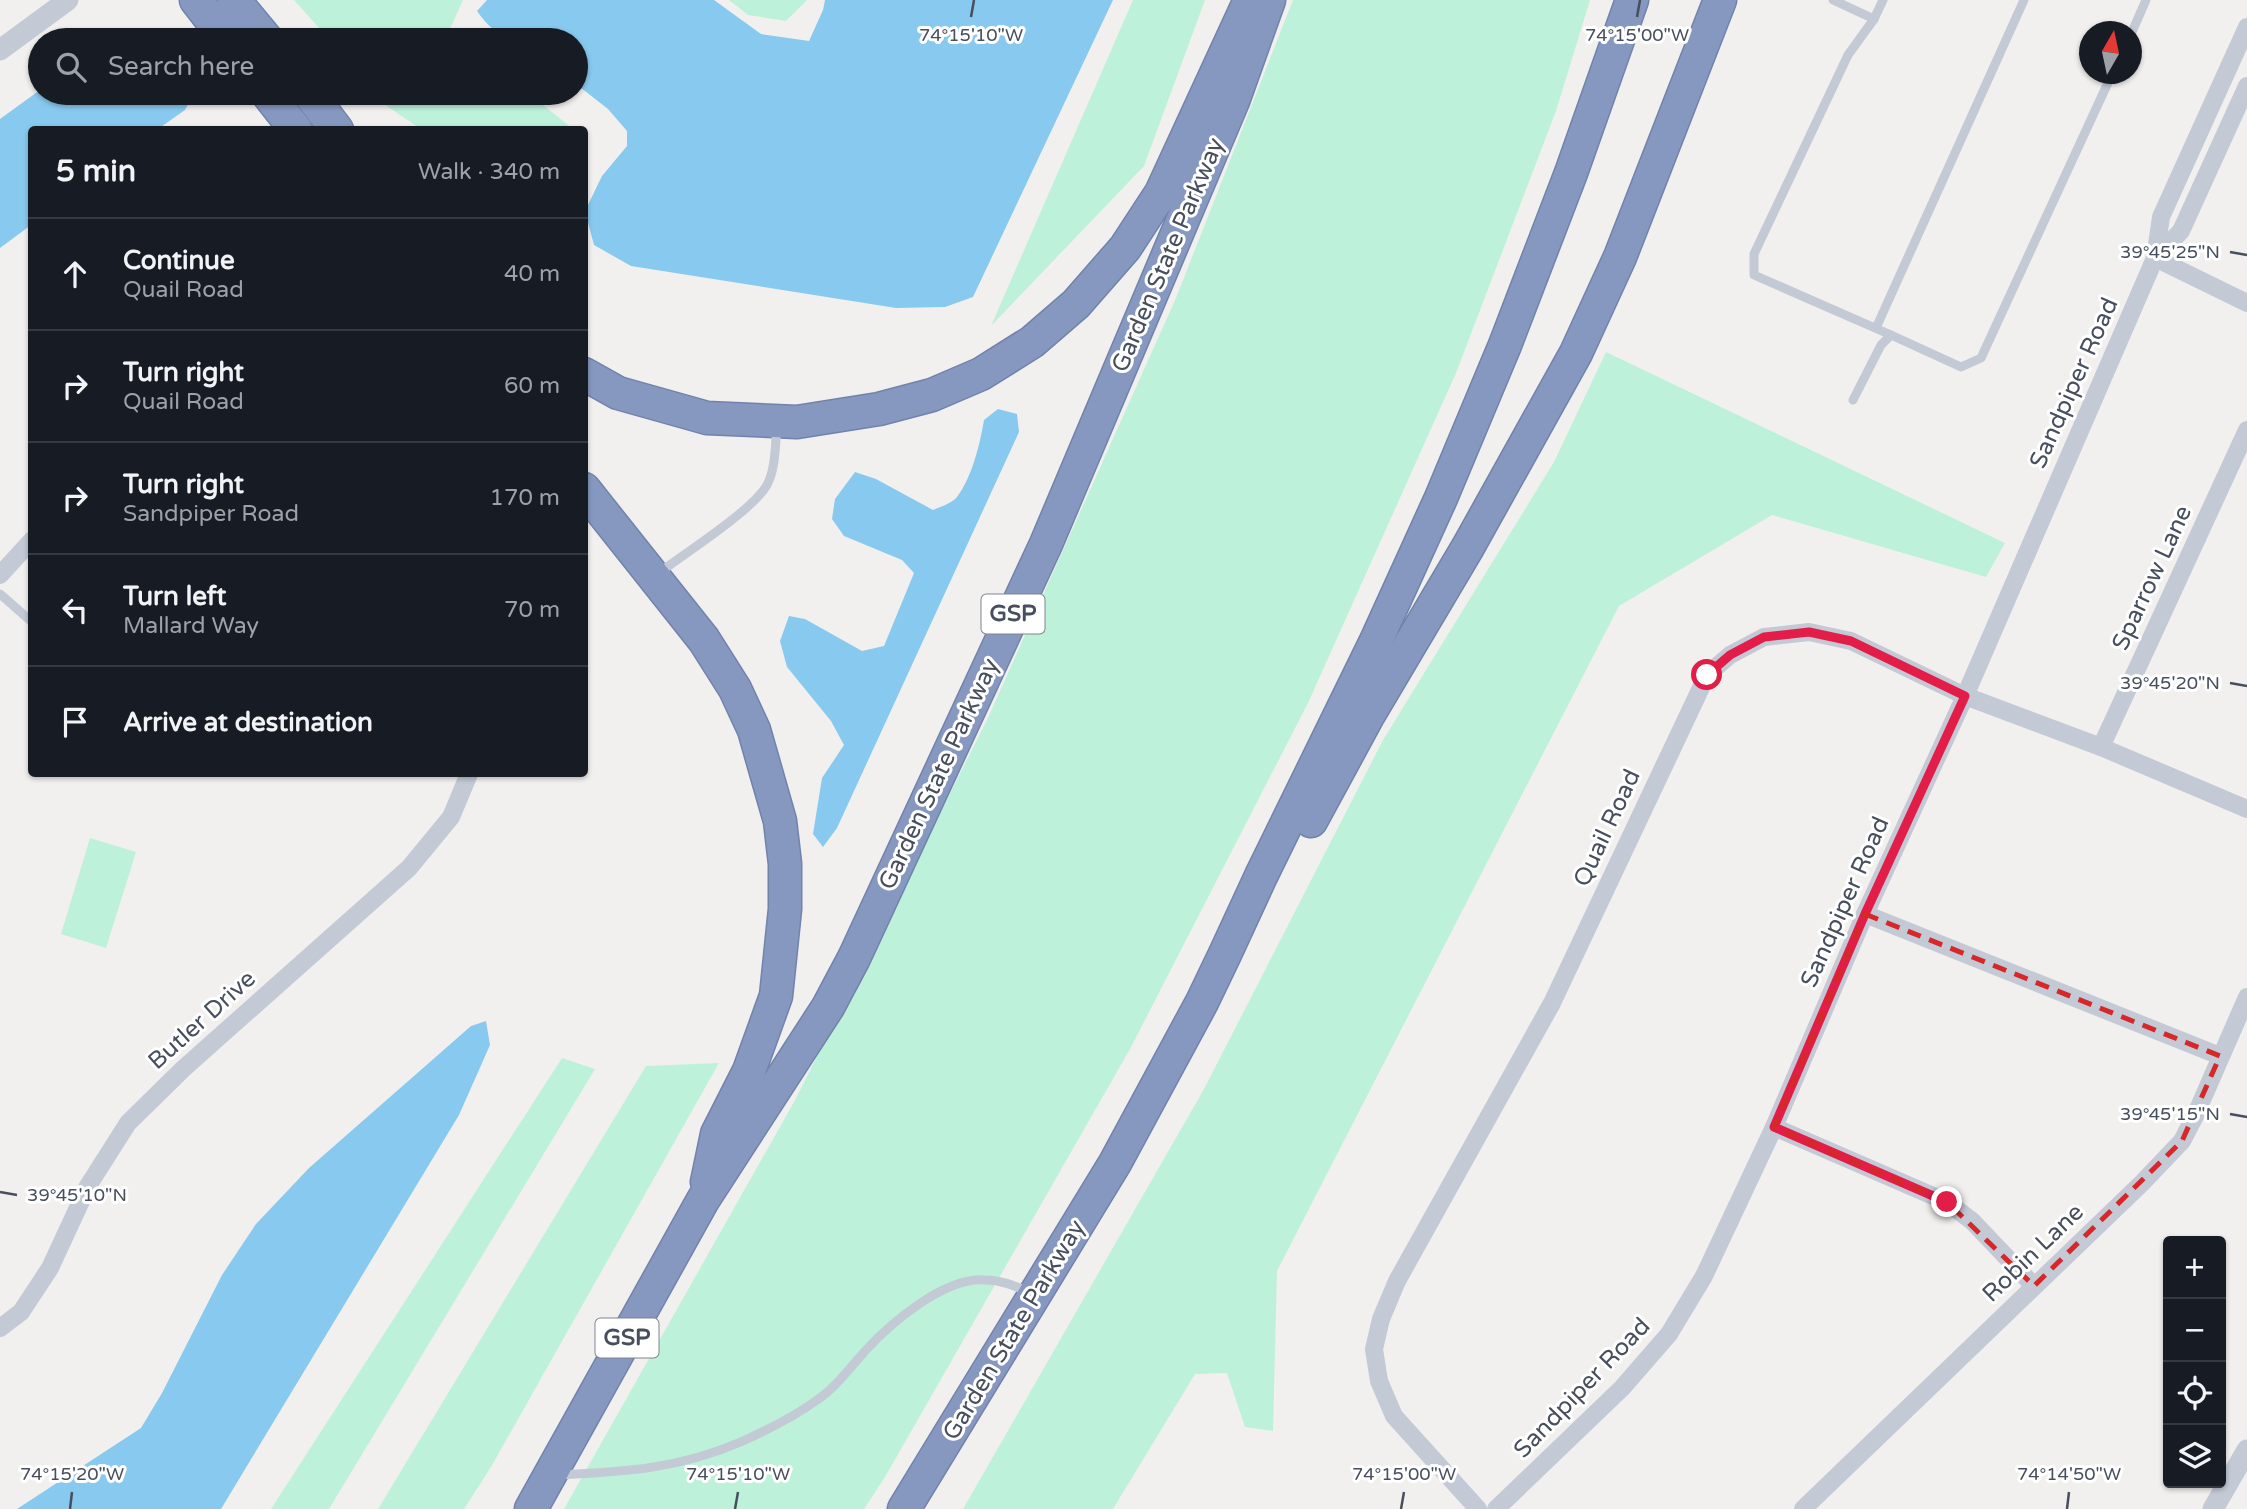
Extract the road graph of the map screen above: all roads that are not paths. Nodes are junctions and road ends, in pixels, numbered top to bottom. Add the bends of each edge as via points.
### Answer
1 (68, 0) edge
2 (195, 0) edge
3 (234, 0) edge
4 (1250, 0) edge
5 (1269, 0) edge
6 (1632, 0) edge
7 (1720, 0) edge
8 (1833, 0) edge
9 (1883, 0) edge
10 (2024, 0) edge
11 (2146, 0) edge
12 (1874, 19) junction
13 (2137, 21) edge
14 (2247, 27) edge
15 (31, 28) edge
16 (217, 28) edge
17 (257, 28) edge
18 (28, 30) edge
19 (0, 51) edge
20 (2107, 84) edge
21 (2247, 86) edge
22 (277, 105) edge
23 (318, 105) edge
24 (293, 126) edge
25 (334, 126) edge
26 (2155, 258) junction
27 (2247, 303) edge
28 (1876, 328) junction
29 (1891, 335) junction
30 (588, 376) edge
31 (1853, 400) dead end
32 (777, 421) junction
33 (2247, 430) edge
34 (588, 494) edge
35 (28, 544) edge
36 (0, 575) edge
37 (654, 577) junction
38 (0, 594) edge
39 (28, 618) edge
40 (1965, 696) junction
41 (2101, 747) junction
42 (468, 777) edge
43 (2247, 809) edge
44 (1865, 914) junction
45 (1226, 954) junction
46 (2247, 997) edge
47 (2220, 1056) junction
48 (1774, 1127) junction
49 (703, 1200) junction
50 (2034, 1286) junction
51 (1036, 1295) junction
52 (0, 1328) edge
53 (2247, 1450) edge
54 (551, 1475) junction
55 (531, 1509) edge
56 (904, 1509) edge
57 (1478, 1509) edge
58 (1496, 1509) edge
59 (1803, 1509) edge
60 (2213, 1509) edge

1 - 15 street
2 - 16 highway
3 - 17 highway
4 - 32 highway via 1161,193 1125,248 1076,304 1032,342 981,374 932,394 879,409
5 - 49 highway, Garden State Parkway / GSP via 1227,114 1046,544 854,958 828,1007
6 - 45 highway, Garden State Parkway via 1572,173 1441,498
7 - 45 highway via 1620,257 1576,353 1368,715 1279,883
8 - 12 lane
9 - 12 lane
10 - 28 lane
11 - 13 lane
12 - 28 lane via 1848,55 1754,254 1754,275
14 - 26 street, Sandpiper Road via 2161,217
18 - 19 street
20 - 29 lane via 1980,358 1961,367
21 - 26 street, Sandpiper Road via 2180,231
22 - 24 highway
23 - 25 highway
26 - 27 street
26 - 40 street, Sandpiper Road
28 - 29 lane
29 - 31 lane via 1881,345
30 - 32 highway via 618,393 707,418
32 - 37 lane via 767,484 751,503
33 - 41 street, Sparrow Lane
34 - 37 highway
35 - 36 street
37 - 49 highway via 704,640 754,730 780,821 785,864 776,996 749,1072 717,1134
38 - 39 lane
40 - 41 street, Quail Road
40 - 44 street, Sandpiper Road
40 - 57 street, Quail Road via 1851,641 1809,632 1764,637 1730,655 1707,675 1552,1003 1397,1281 1381,1319 1374,1349 1379,1381 1394,1416
41 - 43 street, Quail Road
42 - 52 street, Butler Drive via 451,817 409,868 128,1123 88,1186 50,1268 22,1312
44 - 47 street
44 - 48 street, Sandpiper Road
45 - 51 highway, Garden State Parkway via 1115,1163
46 - 47 street, Robin Lane
47 - 50 street, Robin Lane via 2182,1141
48 - 50 street via 1947,1202 1972,1221
48 - 58 street, Sandpiper Road via 1704,1276 1669,1334 1622,1388
49 - 54 highway, Garden State Parkway / GSP
50 - 59 street, Robin Lane
51 - 54 lane via 1006,1282 982,1279 941,1292 885,1330 817,1400 743,1441 679,1464
51 - 56 highway, Garden State Parkway
53 - 60 street
54 - 55 highway, Garden State Parkway / GSP

